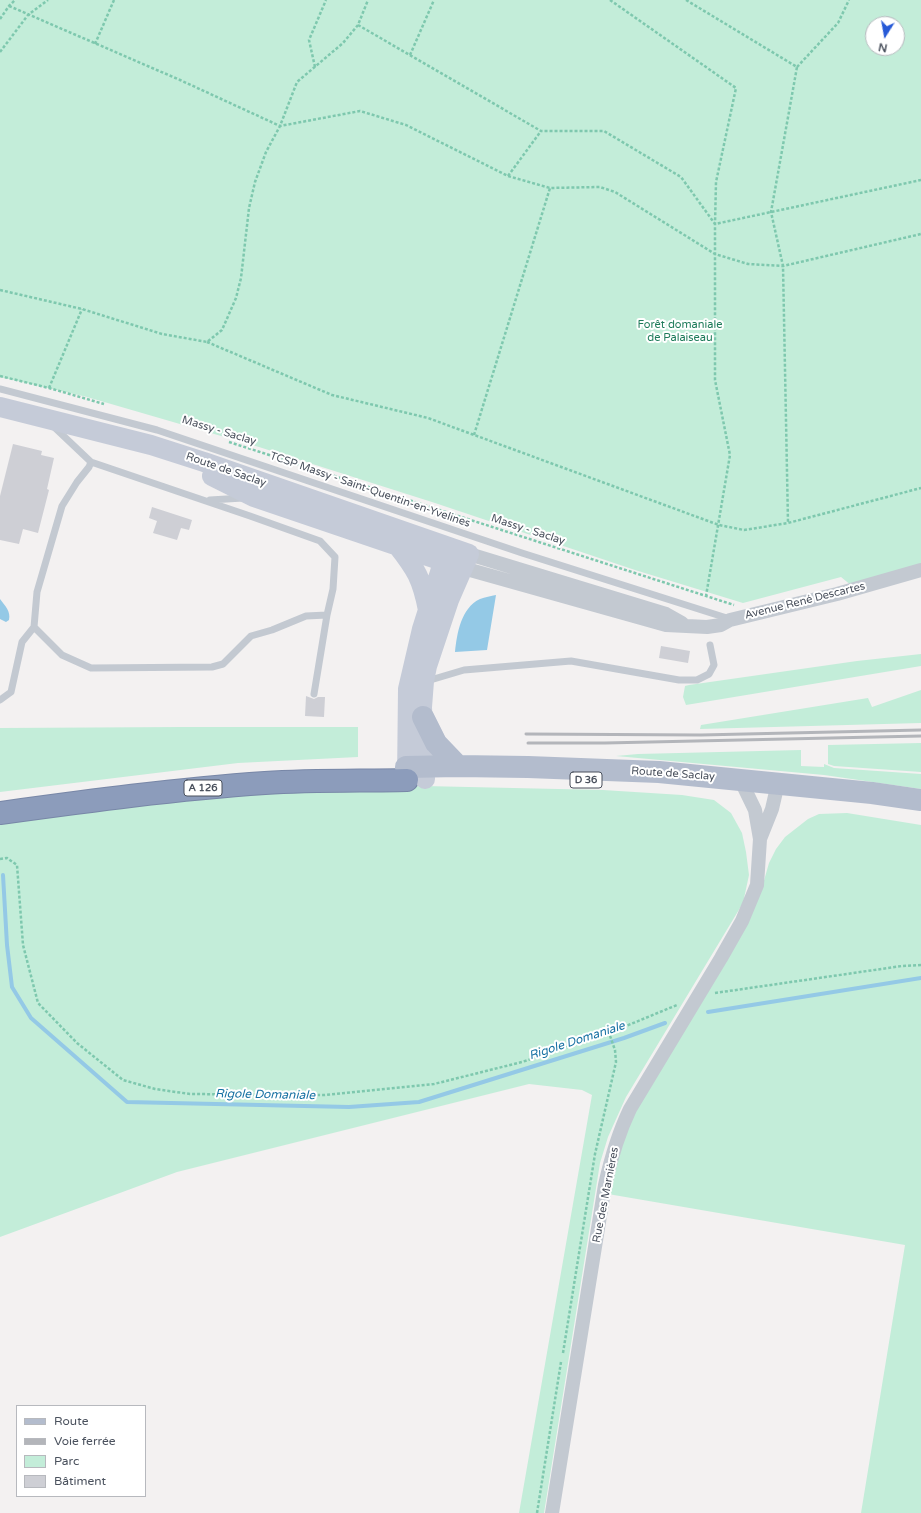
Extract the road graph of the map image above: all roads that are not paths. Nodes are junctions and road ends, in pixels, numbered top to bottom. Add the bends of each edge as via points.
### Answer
1 (0, 389) edge
2 (0, 407) edge
3 (44, 409) junction
4 (151, 445) junction
5 (91, 462) junction
6 (254, 497) junction
7 (206, 500) junction
8 (397, 545) junction
9 (446, 554) junction
10 (466, 561) junction
11 (921, 570) edge
12 (428, 610) junction
13 (327, 615) junction
14 (730, 620) junction
15 (34, 627) junction
16 (710, 645) dead end
17 (424, 681) junction
18 (314, 694) dead end
19 (0, 700) edge
20 (423, 717) junction
21 (458, 766) junction
22 (415, 773) junction
23 (744, 787) junction
24 (777, 790) junction
25 (0, 799) edge
26 (921, 800) edge
27 (0, 813) edge
28 (921, 816) edge
29 (760, 839) junction
30 (552, 1513) edge

1 - 3 lane, TCSP Massy - Saint-Quentin-en-Yvelines
2 - 3 main road, Route de Saclay
3 - 4 main road, Route de Saclay
3 - 5 lane
3 - 14 lane, TCSP Massy - Saint-Quentin-en-Yvelines via 157,430
4 - 6 main road
4 - 9 main road, Route de Saclay via 204,462
5 - 7 lane
5 - 15 lane via 62,506 37,592
6 - 7 lane
6 - 8 main road
7 - 13 lane via 320,542 335,557 334,589
8 - 9 main road
8 - 12 main road via 418,575
9 - 10 main road, Route de Saclay
9 - 12 main road
10 - 14 street, Avenue René Descartes via 666,614 690,626 721,625
10 - 17 main road via 449,600
11 - 14 street, Avenue René Descartes
12 - 22 main road via 408,689
13 - 15 lane via 306,616 251,636 223,664 212,667 91,668 62,655
13 - 18 lane
15 - 19 lane via 22,642 11,692
16 - 17 lane via 714,665 709,674 697,680 679,680 571,661 464,670
17 - 20 main road
20 - 21 main road via 436,743
20 - 22 main road
21 - 22 main road, Route de Saclay / D 36
21 - 23 main road, Route de Saclay / D 36 via 660,772
22 - 23 main road, Route de Saclay / D 36 via 485,780 555,778
22 - 25 highway, A 126 via 254,771
22 - 27 highway, A 126 via 137,794
23 - 24 main road, Route de Saclay / D 36
23 - 29 street, Rue des Marnières via 755,810
24 - 26 main road, Route de Saclay / D 36 via 872,793
24 - 28 main road, Route de Saclay / D 36
24 - 29 street, Rue des Marnières
29 - 30 street, Rue des Marnières via 757,885 749,907 630,1109 614,1149 605,1185

